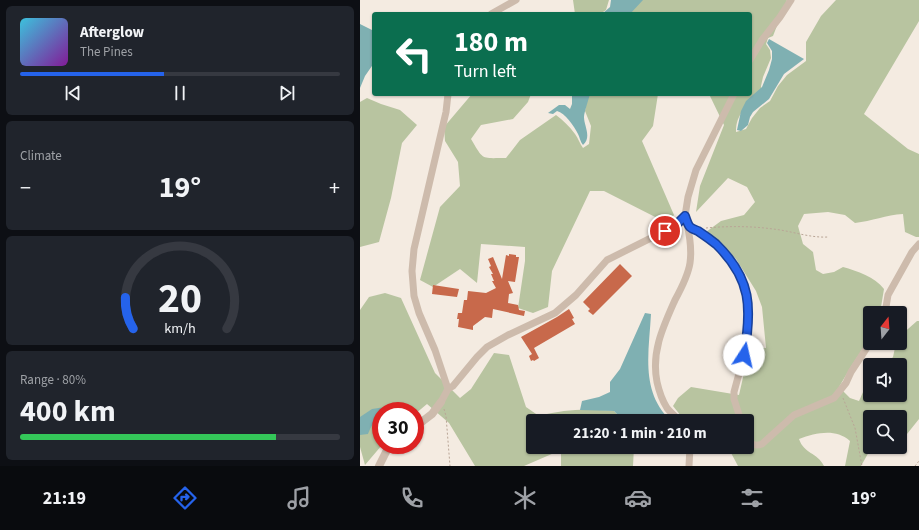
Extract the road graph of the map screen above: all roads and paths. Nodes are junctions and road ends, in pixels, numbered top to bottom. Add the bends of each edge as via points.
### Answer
1 (516, 0) edge
2 (791, 0) edge
3 (495, 12) edge
4 (752, 57) edge
5 (448, 96) edge
6 (733, 96) edge
7 (685, 216) junction
8 (697, 230) junction
9 (828, 237) dead end
10 (919, 244) edge
11 (886, 306) edge
12 (865, 350) edge
13 (448, 389) junction
14 (841, 391) junction
15 (441, 402) junction
16 (673, 414) edge
17 (739, 414) edge
18 (424, 420) edge
19 (754, 445) edge
20 (385, 454) edge
21 (690, 454) edge
22 (919, 461) edge
23 (450, 465) edge
24 (379, 466) edge
25 (689, 466) edge
26 (862, 466) edge
27 (916, 466) edge

1 - 3 street
2 - 4 street
5 - 13 street via 414,249 412,271 414,296
6 - 7 street via 696,170
7 - 8 street via 690,227
7 - 13 street via 675,226 607,260 576,295 555,313 487,348
7 - 16 street via 691,242 690,263 661,332 655,360 655,373 661,396
8 - 9 path via 724,227 773,229
8 - 17 street via 728,258 739,273 748,299 748,334 734,392
10 - 11 street via 888,295
12 - 14 street
13 - 15 street
14 - 19 street via 834,398 794,415 762,444
14 - 26 path via 855,428
15 - 18 street
15 - 23 path via 446,416
20 - 24 street
21 - 25 street
22 - 27 path

